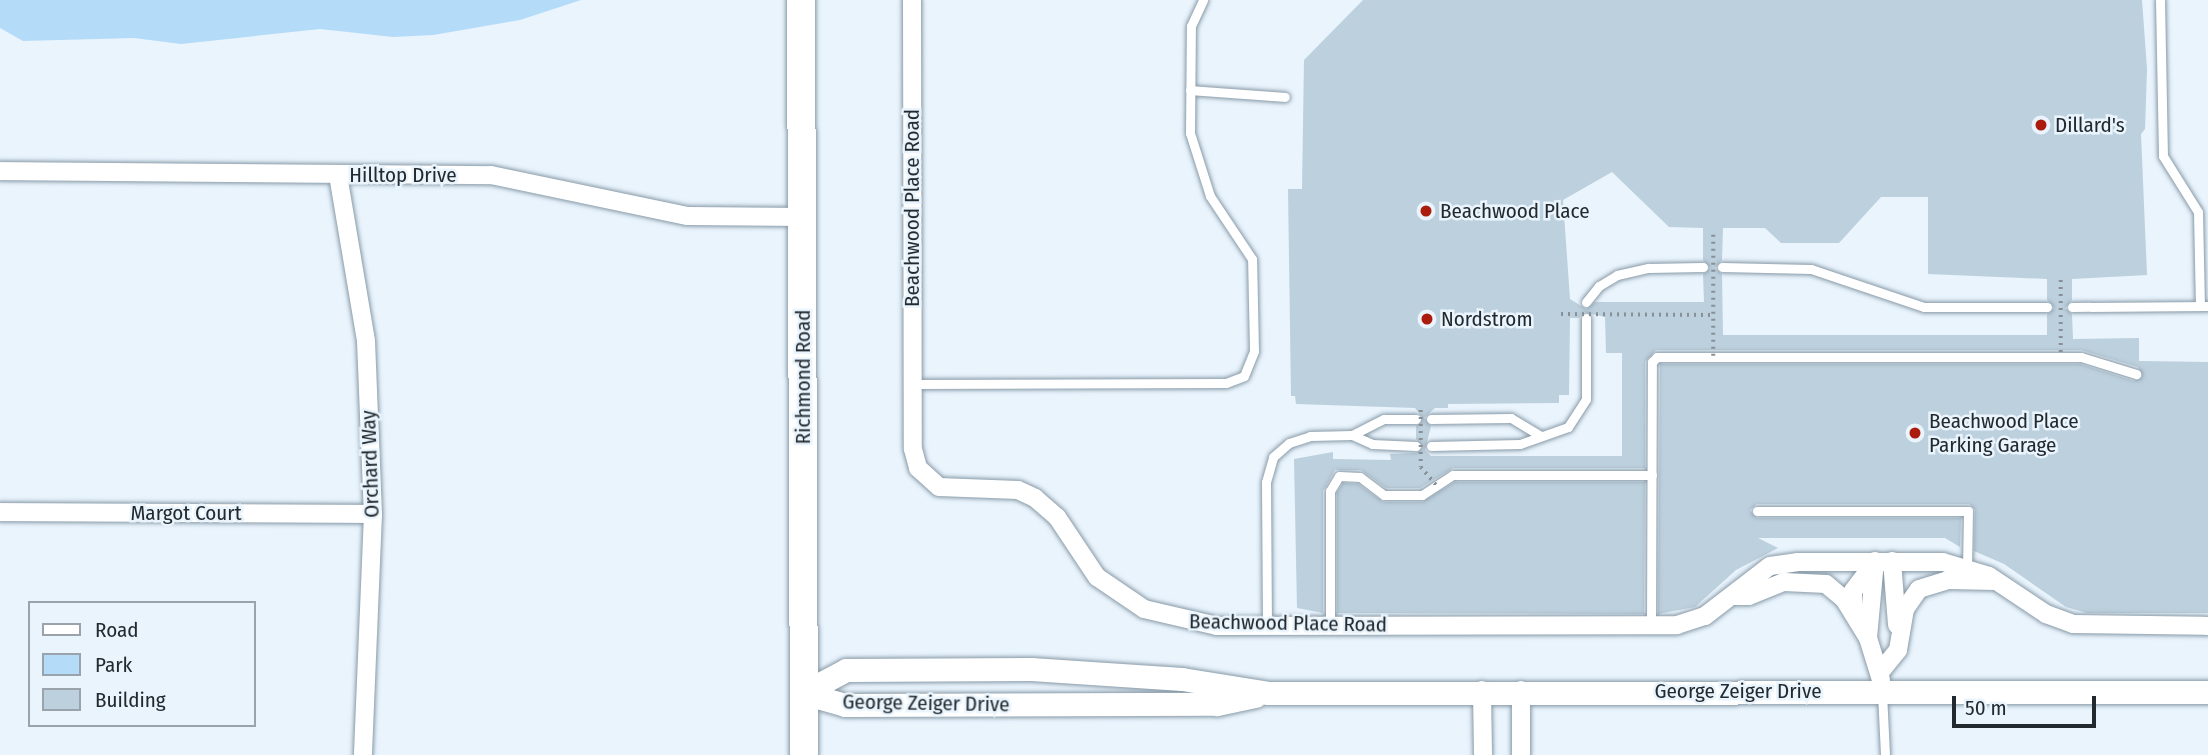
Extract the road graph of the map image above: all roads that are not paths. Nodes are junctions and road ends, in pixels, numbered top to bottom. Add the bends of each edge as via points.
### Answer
1 (801, 0) edge
2 (912, 0) edge
3 (1203, 0) edge
4 (2160, 0) edge
5 (1190, 90) junction
6 (1285, 97) dead end
7 (0, 170) edge
8 (338, 175) junction
9 (802, 217) junction
10 (1703, 267) dead end
11 (1722, 267) dead end
12 (1586, 302) dead end
13 (2204, 306) edge
14 (2047, 307) dead end
15 (2072, 307) dead end
16 (1586, 318) dead end
17 (2136, 374) dead end
18 (913, 384) junction
19 (1416, 419) dead end
20 (1431, 419) dead end
21 (1352, 435) junction
22 (1541, 436) junction
23 (1416, 446) dead end
24 (1431, 446) dead end
25 (1652, 475) junction
26 (1757, 511) dead end
27 (0, 512) edge
28 (373, 514) junction
29 (1884, 561) junction
30 (1967, 567) junction
31 (1998, 581) junction
32 (1733, 596) junction
33 (1853, 615) junction
34 (1651, 625) junction
35 (1267, 626) junction
36 (1330, 626) junction
37 (2208, 626) edge
38 (1867, 638) junction
39 (1898, 642) junction
40 (1881, 681) junction
41 (1482, 690) junction
42 (1521, 690) junction
43 (2208, 692) edge
44 (803, 693) junction
45 (1268, 693) junction
46 (363, 755) edge
47 (804, 755) edge
48 (1483, 755) edge
49 (1521, 755) edge
50 (1885, 755) edge

1 - 9 main road, Richmond Road
2 - 18 street, Beachwood Place Road
3 - 5 lane via 1191,26
4 - 13 lane via 2163,156 2198,212
5 - 6 lane
5 - 18 lane via 1190,133 1202,178 1252,259 1254,351 1244,376 1226,383
7 - 8 street, Hilltop Drive
8 - 9 street, Hilltop Drive via 491,175 688,216
8 - 28 street, Orchard Way via 366,341
9 - 44 main road, Richmond Road
10 - 12 lane via 1648,268 1617,275 1599,286
11 - 14 lane via 1811,270 1924,307
13 - 15 lane
16 - 22 lane via 1583,409 1568,428
17 - 25 lane via 2091,358 1657,357 1652,362
18 - 35 street, Beachwood Place Road via 914,459 930,483 950,489 1017,490 1035,498 1057,517 1097,577 1144,610 1194,623
19 - 21 lane via 1384,419
20 - 22 lane via 1511,418
21 - 23 lane via 1372,444
21 - 35 lane via 1299,438 1273,457 1266,482
22 - 24 lane via 1507,446
25 - 34 lane
25 - 36 lane via 1453,475 1422,495 1389,495 1360,477 1334,479 1330,491
26 - 30 lane via 1968,511
27 - 28 street, Margot Court
28 - 46 street, Orchard Way
29 - 30 street, Beachwood Place Road
29 - 32 street, Beachwood Place Road via 1770,566
29 - 33 street via 1853,591
29 - 38 street
29 - 39 street
30 - 31 street, Beachwood Place Road
31 - 37 street, Beachwood Place Road via 2046,614 2073,624
31 - 39 street via 1949,580 1919,589 1905,609
32 - 33 street via 1749,596 1784,582 1816,581 1839,593
32 - 34 street, Beachwood Place Road via 1693,622
33 - 38 street
34 - 36 street, Beachwood Place Road
35 - 36 street, Beachwood Place Road
38 - 40 street
39 - 40 street
40 - 42 street, George Zeiger Drive
40 - 43 street, George Zeiger Drive
40 - 50 lane
41 - 42 street, George Zeiger Drive
41 - 45 street, George Zeiger Drive
41 - 48 street
42 - 49 street
44 - 45 street, George Zeiger Drive via 845,705 1217,704
44 - 45 street, George Zeiger Drive via 846,670 1058,670 1182,679
44 - 47 main road, Richmond Road

